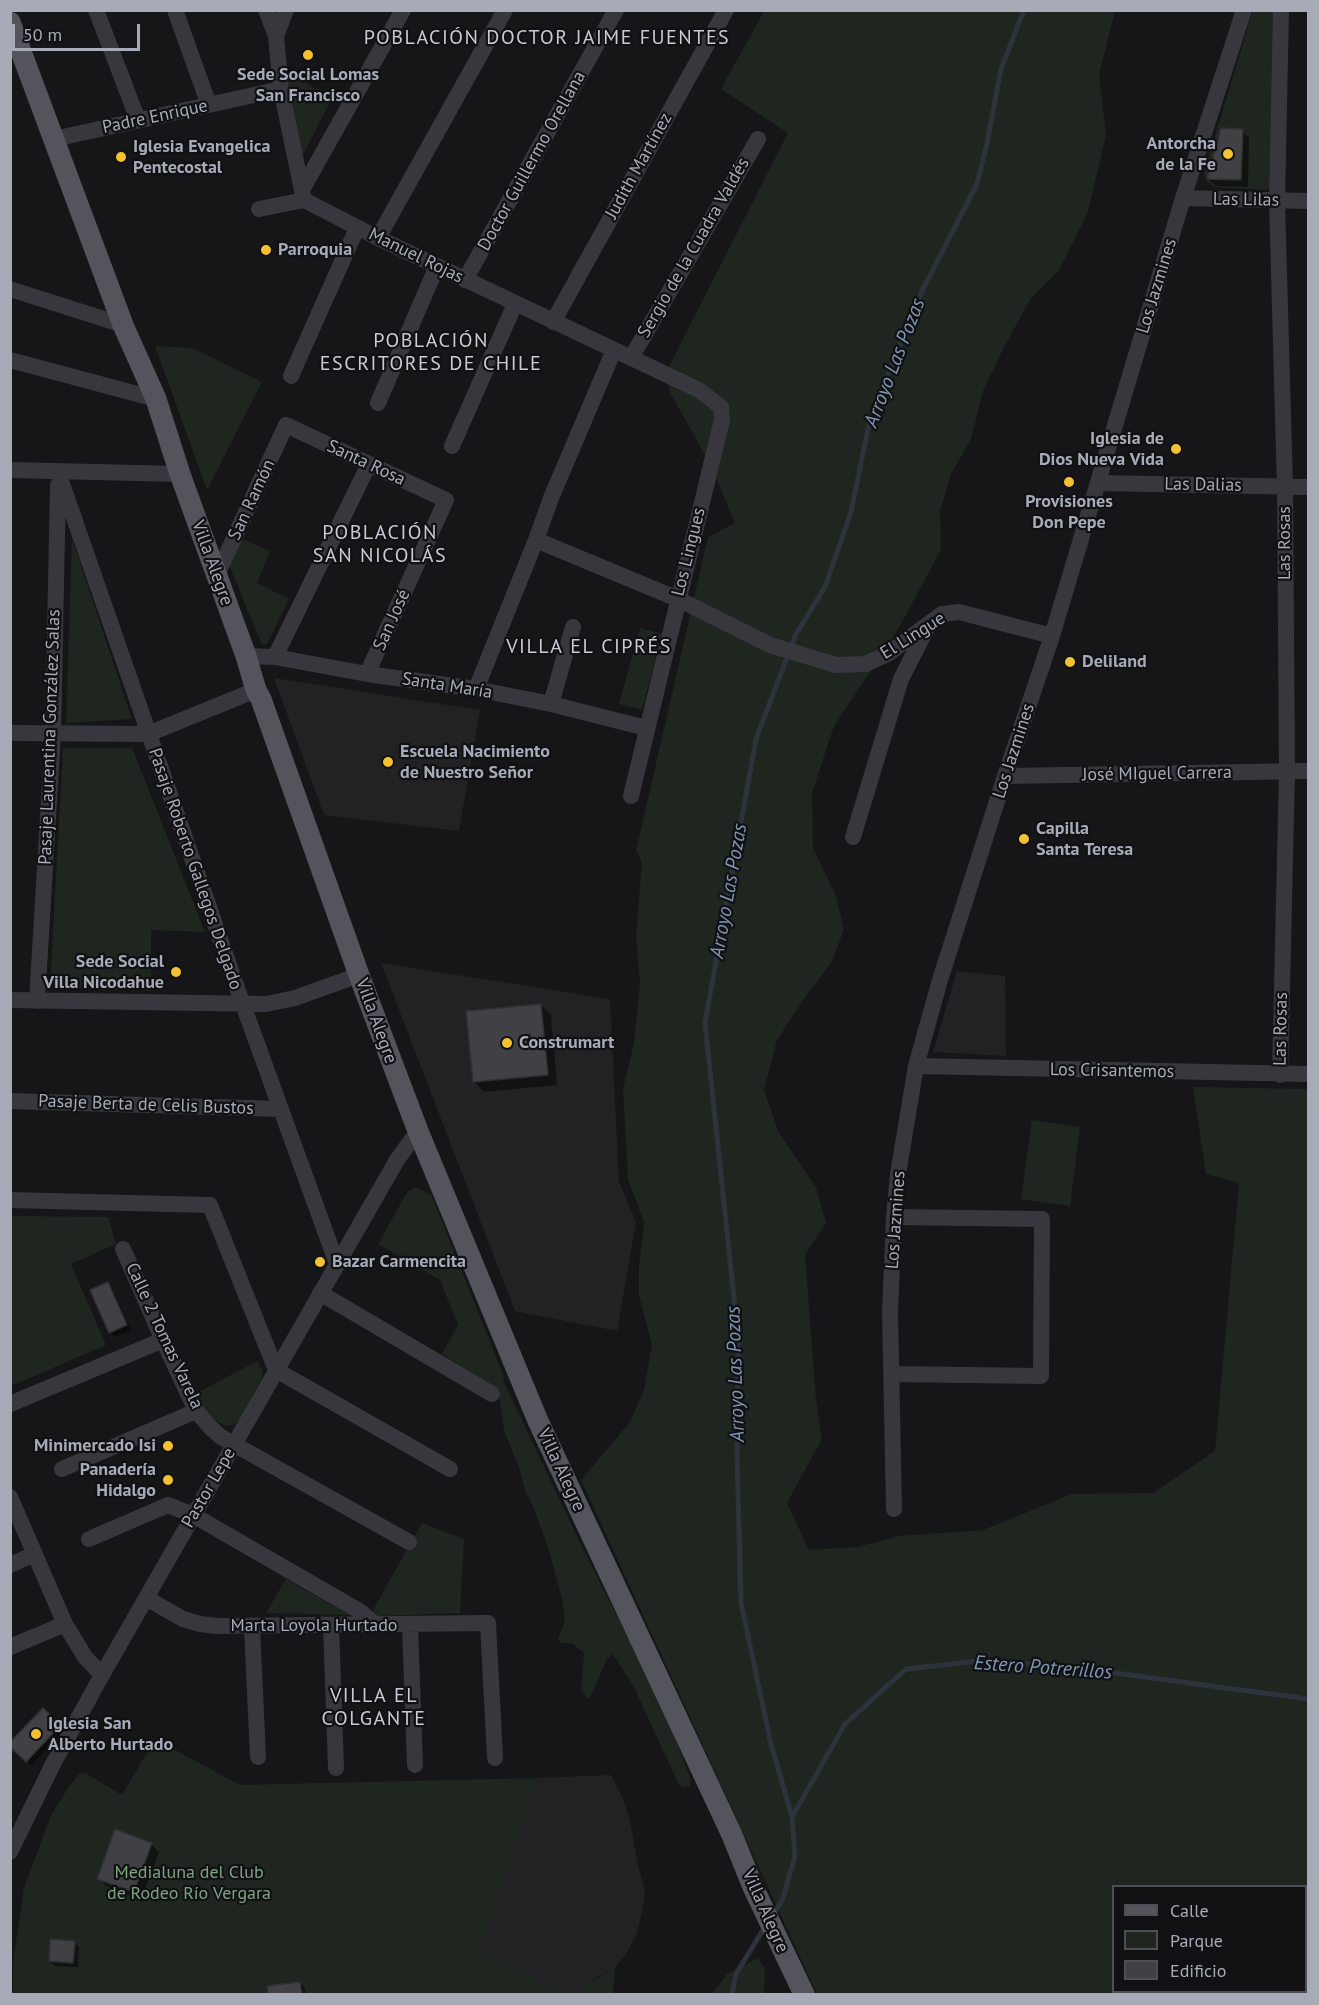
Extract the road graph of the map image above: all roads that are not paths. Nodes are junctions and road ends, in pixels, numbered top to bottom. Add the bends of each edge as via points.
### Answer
1 (96, 10) edge
2 (175, 10) edge
3 (266, 10) edge
4 (286, 10) edge
5 (403, 10) edge
6 (505, 10) edge
7 (616, 10) edge
8 (726, 10) edge
9 (1244, 10) edge
10 (1281, 10) edge
11 (10, 22) edge
12 (276, 36) junction
13 (281, 89) junction
14 (209, 105) junction
15 (138, 120) junction
16 (54, 139) junction
17 (758, 139) dead end
18 (304, 194) junction
19 (1183, 198) junction
20 (1277, 201) junction
21 (1308, 201) edge
22 (259, 209) dead end
23 (357, 228) junction
24 (378, 238) junction
25 (436, 266) junction
26 (465, 280) junction
27 (10, 289) edge
28 (515, 304) junction
29 (553, 322) junction
30 (123, 325) junction
31 (614, 350) junction
32 (631, 358) junction
33 (10, 360) edge
34 (291, 375) dead end
35 (156, 399) junction
36 (378, 403) dead end
37 (286, 425) joint
38 (452, 446) dead end
39 (369, 464) junction
40 (10, 470) edge
41 (58, 472) junction
42 (180, 474) junction
43 (1098, 483) junction
44 (1285, 487) junction
45 (1308, 487) edge
46 (446, 500) joint
47 (536, 540) junction
48 (217, 575) junction
49 (678, 599) junction
50 (929, 624) junction
51 (573, 627) dead end
52 (1052, 636) junction
53 (246, 656) junction
54 (275, 657) junction
55 (367, 674) junction
56 (476, 689) junction
57 (256, 690) junction
58 (551, 704) junction
59 (646, 728) junction
60 (10, 733) edge
61 (52, 734) junction
62 (148, 734) junction
63 (1287, 771) junction
64 (1308, 771) edge
65 (1005, 776) junction
66 (631, 796) dead end
67 (853, 837) dead end
68 (359, 975) junction
69 (10, 1000) edge
70 (37, 1001) junction
71 (242, 1002) junction
72 (916, 1066) junction
73 (1308, 1074) edge
74 (1280, 1075) junction
75 (10, 1101) edge
76 (281, 1109) junction
77 (418, 1131) junction
78 (10, 1200) edge
79 (894, 1217) junction
80 (123, 1249) dead end
81 (337, 1264) junction
82 (321, 1293) junction
83 (163, 1340) junction
84 (276, 1370) junction
85 (892, 1374) junction
86 (492, 1394) dead end
87 (10, 1404) edge
88 (196, 1411) junction
89 (234, 1444) junction
90 (62, 1468) dead end
91 (450, 1469) dead end
92 (10, 1497) edge
93 (894, 1509) dead end
94 (193, 1515) junction
95 (89, 1539) dead end
96 (409, 1542) dead end
97 (35, 1554) junction
98 (10, 1565) edge
99 (146, 1598) junction
100 (65, 1624) junction
101 (331, 1625) junction
102 (376, 1625) junction
103 (410, 1625) junction
104 (252, 1627) junction
105 (10, 1647) edge
106 (102, 1675) junction
107 (258, 1757) dead end
108 (495, 1758) dead end
109 (416, 1765) dead end
110 (336, 1768) dead end
111 (10, 1852) edge
112 (804, 1995) edge

1 - 15 street
2 - 14 street
3 - 12 street
4 - 12 street
5 - 18 street
6 - 24 street
7 - 26 street, Doctor Guillermo Orellana
8 - 29 street, Judith Martínez
9 - 19 street, Los Jazmines
10 - 20 street, Las Rosas
11 - 16 main road, Villa Alegre
12 - 13 street
13 - 14 street, Padre Enrique
13 - 18 street
14 - 15 street, Padre Enrique
15 - 16 street, Padre Enrique
16 - 30 main road, Villa Alegre
17 - 32 street, Sergio de la Cuadra Valdés
18 - 22 street
18 - 23 street, Manuel Rojas
19 - 20 street, Las Lilas
19 - 43 street, Los Jazmines
20 - 21 street, Las Lilas
20 - 44 street, Las Rosas
23 - 24 street, Manuel Rojas
23 - 34 street
24 - 25 street, Manuel Rojas
25 - 26 street, Manuel Rojas
25 - 36 street
26 - 28 street, Manuel Rojas
27 - 30 street
28 - 29 street, Manuel Rojas
28 - 38 street
29 - 31 street, Manuel Rojas
30 - 35 main road, Villa Alegre
31 - 32 street, Manuel Rojas
31 - 47 street
32 - 49 street, Los Lingues via 699,390 721,407 722,420
33 - 35 street
35 - 42 main road, Villa Alegre
37 - 39 street, Santa Rosa
37 - 48 street, San Ramón
39 - 46 street, Santa Rosa
39 - 54 street
40 - 41 street
41 - 42 street
41 - 61 street, Pasaje Laurentina González Salas
41 - 62 street, Pasaje Roberto Gallegos Delgado
42 - 48 main road, Villa Alegre
43 - 44 street, Las Dalias
43 - 52 street, Los Jazmines
44 - 45 street, Las Dalias
44 - 63 street, Las Rosas
46 - 55 street, San José
47 - 49 street, El Lingue
47 - 56 street
48 - 53 main road, Villa Alegre
49 - 50 street, El Lingue via 770,645 836,665 866,664 889,653
49 - 59 street, Los Lingues
50 - 52 street, El Lingue via 942,614 958,612
50 - 67 street via 901,679
51 - 58 street
52 - 65 street, Los Jazmines
53 - 54 street, Santa María
53 - 57 main road, Villa Alegre
54 - 55 street, Santa María
55 - 56 street, Santa María
56 - 58 street, Santa María
57 - 62 street
57 - 68 main road, Villa Alegre
58 - 59 street, Santa María
59 - 66 street, Los Lingues
60 - 61 street
61 - 62 street
61 - 70 street, Pasaje Laurentina González Salas
62 - 71 street, Pasaje Roberto Gallegos Delgado
63 - 64 street, José MIguel Carrera
63 - 65 street, José MIguel Carrera
63 - 74 street, Las Rosas
65 - 72 street, Los Jazmines
68 - 71 street via 295,998 266,1004
68 - 77 main road, Villa Alegre
69 - 70 street
70 - 71 street
71 - 76 street, Pasaje Roberto Gallegos Delgado
72 - 74 street, Los Crisantemos
72 - 79 street, Los Jazmines
73 - 74 street, Los Crisantemos
75 - 76 street, Pasaje Berta de Celis Bustos
76 - 81 street, Pasaje Roberto Gallegos Delgado
77 - 81 street, Pastor Lepe via 396,1160
77 - 112 main road, Villa Alegre via 538,1421
78 - 84 street via 210,1205
79 - 85 street, Los Jazmines
79 - 85 street via 1042,1219 1041,1376
80 - 83 street, Calle 2 Tomas Varela
81 - 82 street, Pastor Lepe
82 - 84 street, Pastor Lepe
82 - 86 street
83 - 87 street
83 - 88 street, Calle 2 Tomas Varela
84 - 89 street, Pastor Lepe
84 - 91 street
85 - 93 street, Los Jazmines
88 - 89 street, Calle 2 Tomas Varela via 221,1437
88 - 90 street
89 - 94 street, Pastor Lepe
89 - 96 street, Calle 2 Tomas Varela
92 - 97 street
94 - 95 street via 168,1504
94 - 99 street, Pastor Lepe
94 - 102 street via 361,1612
97 - 98 street
97 - 100 street
99 - 104 street, Marta Loyola Hurtado via 200,1624
99 - 106 street, Pastor Lepe
100 - 105 street
100 - 106 street via 85,1657
101 - 102 street, Marta Loyola Hurtado
101 - 104 street, Marta Loyola Hurtado
101 - 110 street
102 - 103 street, Marta Loyola Hurtado
103 - 108 street, Marta Loyola Hurtado via 488,1623
103 - 109 street
104 - 107 street
106 - 111 street, Pastor Lepe

